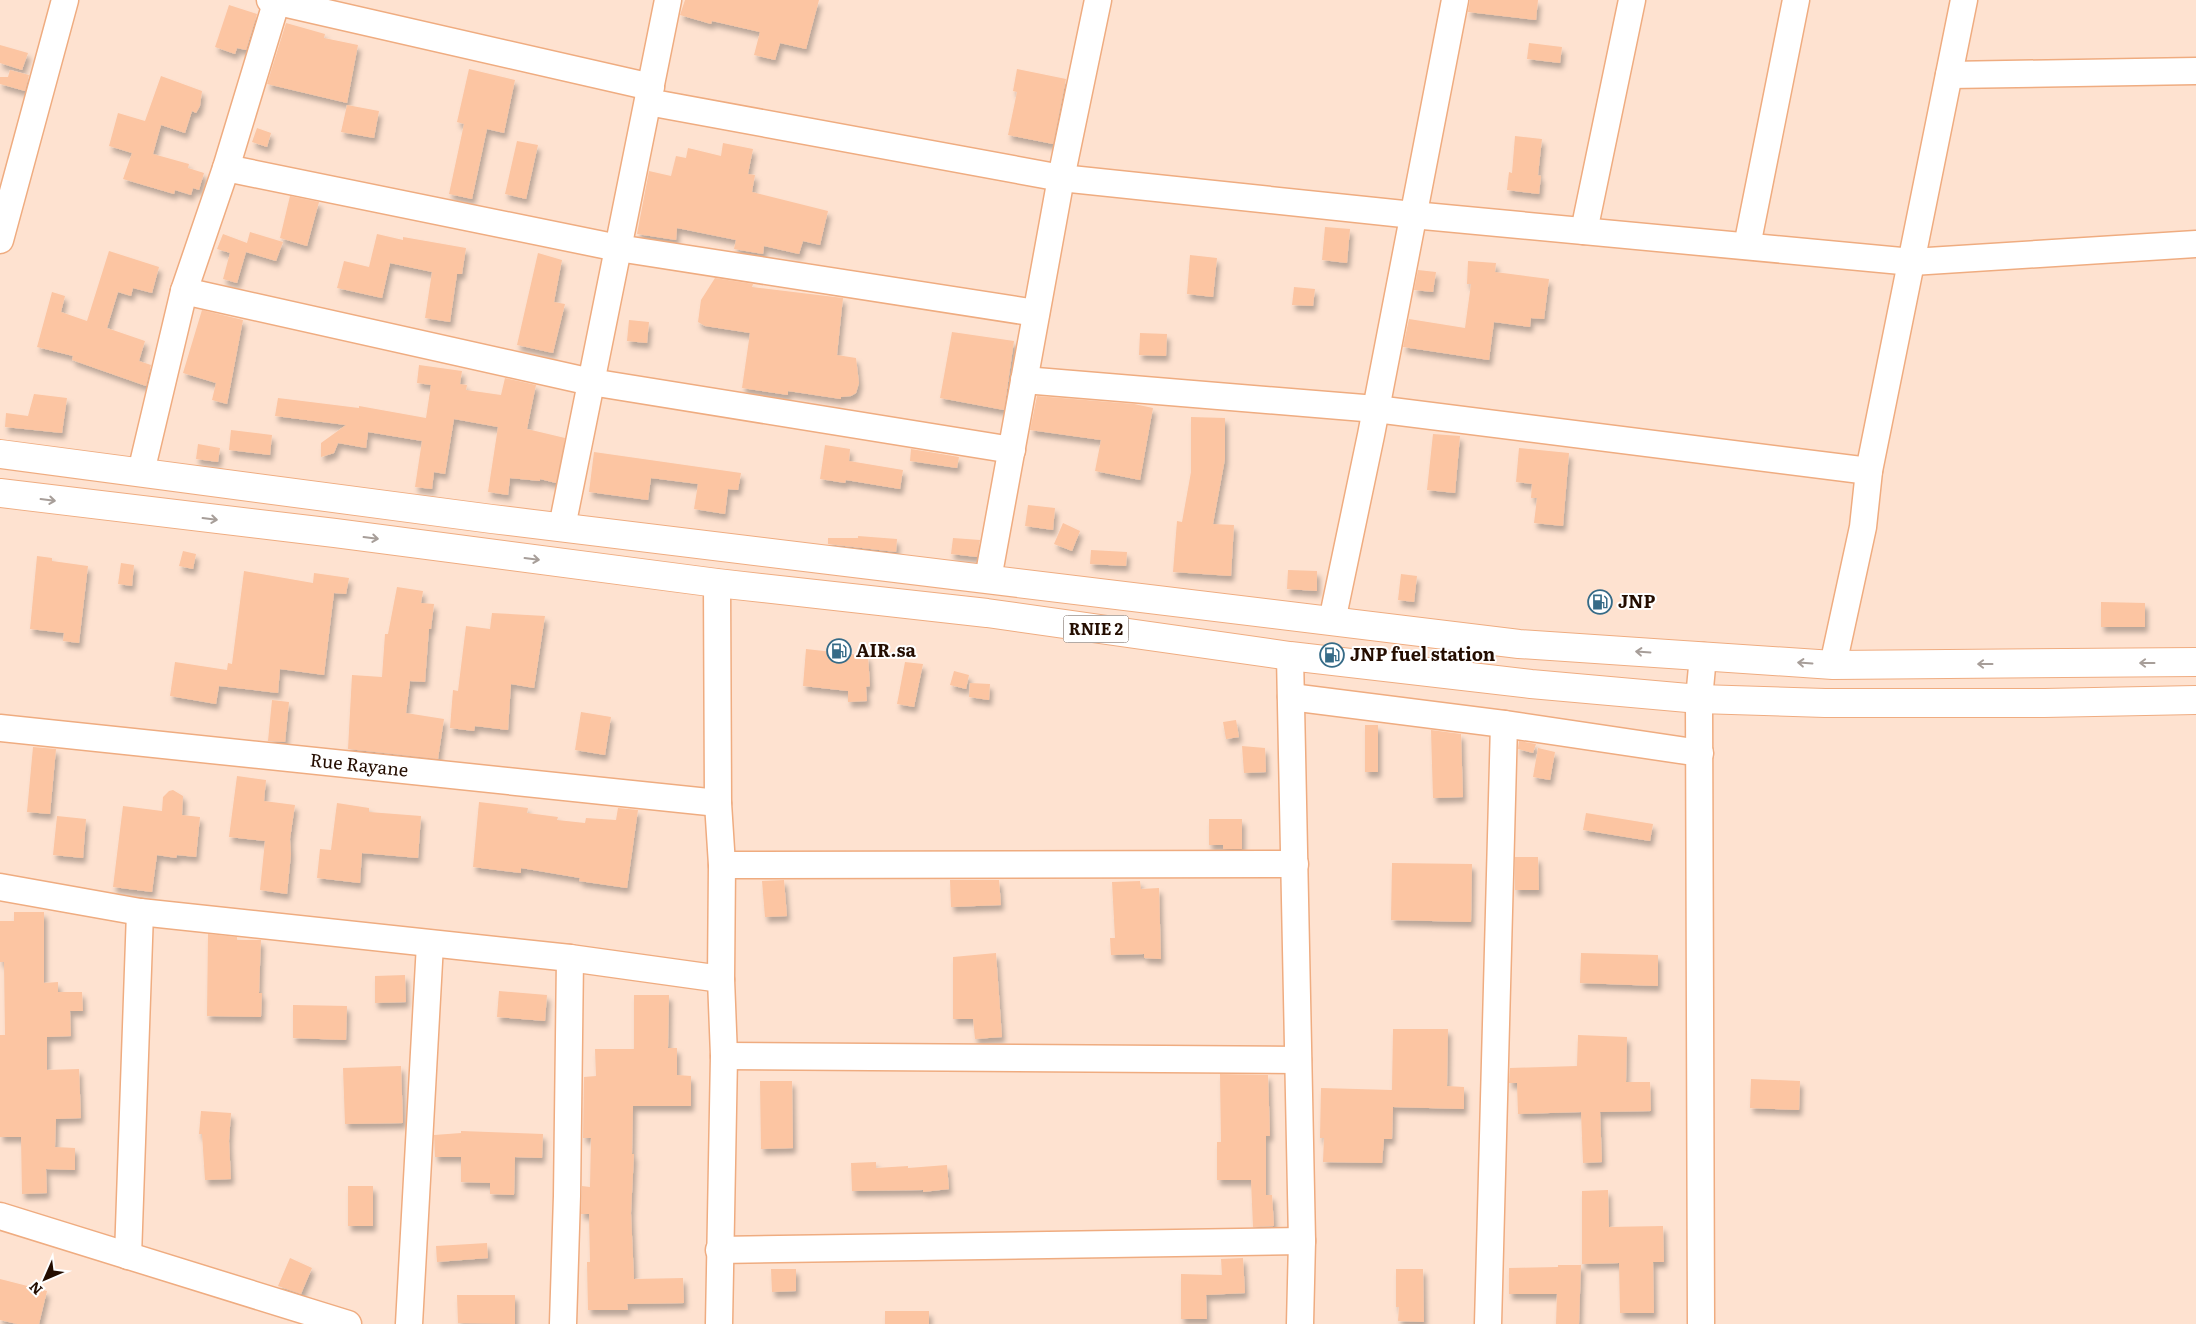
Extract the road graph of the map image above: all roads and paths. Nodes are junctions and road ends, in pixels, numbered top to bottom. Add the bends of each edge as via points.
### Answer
1 (65, 0) edge
2 (668, 0) edge
3 (1098, 0) edge
4 (1455, 0) edge
5 (1632, 0) edge
6 (1796, 0) edge
7 (1964, 0) edge
8 (275, 1) edge
9 (2196, 71) edge
10 (1949, 75) junction
11 (649, 95) junction
12 (226, 168) junction
13 (1061, 178) junction
14 (1413, 215) junction
15 (1584, 231) junction
16 (0, 240) edge
17 (2196, 244) edge
18 (1747, 246) junction
19 (618, 248) junction
20 (1912, 262) junction
21 (184, 291) junction
22 (1036, 313) junction
23 (1024, 380) junction
24 (592, 382) junction
25 (1376, 409) junction
26 (1012, 450) junction
27 (0, 454) edge
28 (1870, 471) junction
29 (140, 472) junction
30 (0, 494) edge
31 (562, 527) junction
32 (988, 579) junction
33 (717, 582) junction
34 (1332, 621) junction
35 (1290, 656) junction
36 (1703, 656) junction
37 (2196, 662) edge
38 (1833, 665) junction
39 (1291, 697) junction
40 (1699, 699) junction
41 (2196, 700) edge
42 (1504, 724) junction
43 (0, 728) edge
44 (1700, 753) junction
45 (718, 803) junction
46 (1295, 864) junction
47 (722, 865) junction
48 (0, 887) edge
49 (140, 912) junction
50 (430, 944) junction
51 (570, 958) junction
52 (721, 979) junction
53 (724, 1056) junction
54 (1298, 1060) junction
55 (0, 1216) edge
56 (1302, 1241) junction
57 (719, 1250) junction
58 (128, 1256) junction
59 (348, 1324) edge
60 (409, 1324) edge
61 (563, 1324) edge
62 (719, 1324) edge
63 (1300, 1324) edge
64 (1488, 1324) edge
65 (1700, 1324) edge

1 - 16 street
2 - 11 street
3 - 13 street
4 - 14 street
5 - 15 street
6 - 18 street
7 - 10 street
8 - 11 street
8 - 12 street
9 - 10 street
10 - 20 street
11 - 13 street
11 - 19 street
12 - 19 street
12 - 21 street
13 - 14 street
13 - 22 street
14 - 15 street
14 - 25 street
15 - 18 street
17 - 20 street
18 - 20 street
19 - 22 street
19 - 24 street
20 - 28 street
21 - 24 street
21 - 29 street
22 - 23 street
23 - 25 street
23 - 26 street
24 - 26 street
24 - 31 street
25 - 28 street
25 - 34 street
26 - 32 street
27 - 29 main road, RNIE 2
28 - 38 street via 1863,527
29 - 31 main road, RNIE 2
30 -> 33 main road, RNIE 2
31 - 32 main road, RNIE 2
32 - 34 main road, RNIE 2
33 - 35 main road, RNIE 2 via 987,613
33 - 45 street
36 -> 34 main road, RNIE 2 via 1519,644
35 - 39 street
35 - 40 main road, RNIE 2 via 1531,684
38 -> 36 main road, RNIE 2
36 - 40 street
37 -> 38 main road, RNIE 2
39 - 42 street
39 - 46 street
40 - 41 main road, RNIE 2 via 1825,703
40 - 44 street
42 - 44 street
42 - 64 street
43 - 45 street, Rue Rayane
44 - 65 street
45 - 47 street
46 - 47 street
46 - 54 street
47 - 52 street
48 - 49 street
49 - 50 street
49 - 58 street
50 - 51 street
50 - 60 street
51 - 52 street
51 - 61 street
52 - 53 street
53 - 54 street
53 - 57 street
54 - 56 street
55 - 58 street
56 - 57 street
56 - 63 street
57 - 62 street
58 - 59 street

